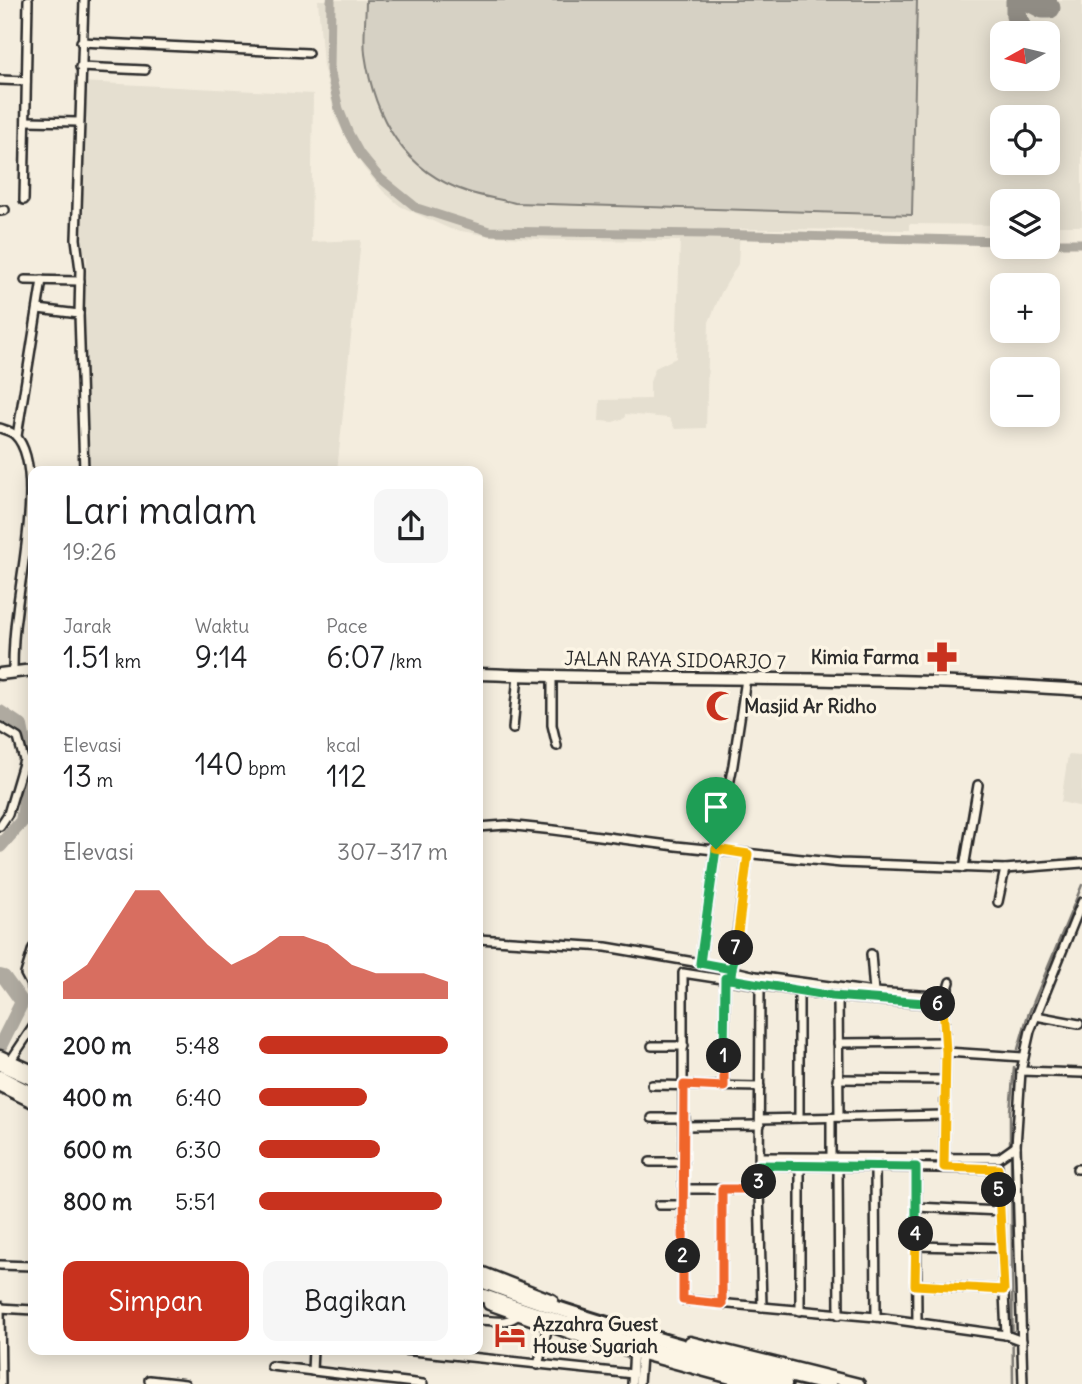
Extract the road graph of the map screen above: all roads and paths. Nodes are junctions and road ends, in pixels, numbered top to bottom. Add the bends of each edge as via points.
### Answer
1 (29, 0) edge
2 (84, 0) edge
3 (81, 42) junction
4 (308, 54) dead end
5 (80, 67) junction
6 (145, 70) dead end
7 (0, 80) edge
8 (26, 81) junction
9 (26, 121) junction
10 (79, 122) junction
11 (24, 200) dead end
12 (24, 279) dead end
13 (42, 280) junction
14 (80, 281) junction
15 (38, 309) junction
16 (79, 314) junction
17 (0, 429) edge
18 (16, 436) junction
19 (84, 466) edge
20 (28, 470) edge
21 (28, 533) edge
22 (28, 670) edge
23 (13, 671) junction
24 (0, 674) edge
25 (483, 674) edge
26 (518, 675) junction
27 (552, 676) junction
28 (746, 679) junction
29 (1082, 690) edge
30 (0, 727) edge
31 (513, 729) dead end
32 (557, 746) dead end
33 (978, 785) dead end
34 (0, 826) edge
35 (483, 827) edge
36 (716, 849) junction
37 (748, 854) junction
38 (1082, 863) edge
39 (964, 868) junction
40 (1005, 869) junction
41 (998, 902) dead end
42 (1082, 902) edge
43 (483, 939) edge
44 (871, 954) dead end
45 (700, 963) junction
46 (732, 969) junction
47 (727, 978) junction
48 (950, 982) dead end
49 (760, 985) junction
50 (799, 992) junction
51 (874, 992) junction
52 (934, 996) dead end
53 (838, 997) junction
54 (943, 1005) junction
55 (1036, 1016) junction
56 (1079, 1024) dead end
57 (28, 1033) edge
58 (945, 1042) junction
59 (838, 1043) junction
60 (652, 1046) dead end
61 (684, 1046) junction
62 (946, 1052) junction
63 (1023, 1057) junction
64 (3, 1063) edge
65 (28, 1070) edge
66 (1021, 1071) junction
67 (1082, 1073) edge
68 (28, 1076) edge
69 (837, 1079) junction
70 (945, 1080) junction
71 (652, 1085) dead end
72 (684, 1085) junction
73 (0, 1086) edge
74 (724, 1087) junction
75 (760, 1087) junction
76 (28, 1089) edge
77 (28, 1099) edge
78 (944, 1115) junction
79 (835, 1117) junction
80 (652, 1118) dead end
81 (799, 1118) junction
82 (684, 1122) junction
83 (760, 1122) junction
84 (1014, 1147) junction
85 (944, 1156) junction
86 (1001, 1156) junction
87 (916, 1157) junction
88 (759, 1161) junction
89 (650, 1162) dead end
90 (684, 1162) junction
91 (833, 1164) junction
92 (800, 1166) junction
93 (875, 1167) junction
94 (916, 1167) junction
95 (944, 1167) junction
96 (998, 1169) junction
97 (683, 1189) junction
98 (722, 1189) junction
99 (759, 1189) junction
100 (659, 1205) dead end
101 (683, 1205) junction
102 (916, 1208) junction
103 (1000, 1211) junction
104 (915, 1246) junction
105 (1002, 1248) junction
106 (0, 1265) edge
107 (28, 1266) edge
108 (483, 1273) edge
109 (483, 1282) edge
110 (915, 1285) junction
111 (1004, 1290) junction
112 (483, 1296) edge
113 (483, 1302) edge
114 (722, 1304) junction
115 (0, 1307) edge
116 (762, 1307) junction
117 (28, 1310) edge
118 (800, 1311) junction
119 (518, 1315) junction
120 (839, 1315) junction
121 (876, 1317) junction
122 (483, 1320) edge
123 (917, 1323) junction
124 (548, 1327) junction
125 (662, 1337) junction
126 (1014, 1338) junction
127 (637, 1347) junction
128 (313, 1355) edge
129 (448, 1355) edge
130 (538, 1365) junction
131 (271, 1366) dead end
132 (312, 1371) junction
133 (633, 1374) junction
134 (727, 1374) junction
135 (149, 1380) dead end
136 (827, 1381) edge
137 (1, 1384) edge
138 (186, 1384) edge
139 (423, 1384) edge
140 (632, 1384) edge
141 (639, 1384) edge
142 (753, 1384) edge
143 (785, 1384) edge
144 (859, 1384) edge
145 (1023, 1384) edge

1 - 8 street
2 - 3 street
3 - 4 street
3 - 5 street
5 - 6 street
5 - 10 street
7 - 8 street
8 - 9 street
9 - 10 street
9 - 11 street
10 - 14 street via 76,239
12 - 13 street
13 - 14 street
13 - 15 street
14 - 16 street
15 - 16 street
15 - 18 street
16 - 19 street
17 - 18 street
18 - 20 street
21 - 23 street
22 - 23 main road
23 - 24 main road
25 - 26 main road, JALAN RAYA SIDOARJO 7
26 - 27 main road, JALAN RAYA SIDOARJO 7
26 - 31 street
27 - 28 main road, JALAN RAYA SIDOARJO 7
27 - 32 street
28 - 29 main road, JALAN RAYA SIDOARJO 7
28 - 36 street
30 - 34 street via 18,738 24,760
33 - 39 street
35 - 36 street via 506,825
36 - 37 street
36 - 45 street
37 - 39 street
37 - 46 street
38 - 40 street
39 - 40 street
40 - 41 street
42 - 55 street
43 - 45 street via 587,944
44 - 51 street
45 - 46 street
46 - 47 street
46 - 51 street
47 - 49 street
47 - 61 street via 683,973
47 - 74 street
48 - 54 street
49 - 50 street
49 - 75 street
50 - 53 street
50 - 81 street
51 - 52 street
53 - 54 street
53 - 59 street
54 - 58 street
55 - 56 street
55 - 63 street
57 - 64 street
58 - 59 street
58 - 62 street
59 - 69 street
60 - 61 street
61 - 72 street
62 - 63 street
62 - 70 street
63 - 66 street
64 - 65 main road
64 - 68 highway
64 - 76 highway
66 - 67 street
66 - 84 street
69 - 70 street
69 - 79 street
70 - 78 street
71 - 72 street
72 - 74 street
72 - 82 street
73 - 77 main road
74 - 75 street
75 - 83 street
78 - 79 street
78 - 85 street
79 - 81 street
79 - 91 street
80 - 82 street
81 - 83 street
82 - 83 street
82 - 90 street
83 - 88 street
84 - 86 street
84 - 126 street
85 - 86 street
85 - 87 street
85 - 95 street
86 - 96 street
87 - 91 street
87 - 94 street
88 - 91 street
88 - 92 street
88 - 99 street
89 - 90 street
90 - 97 street
91 - 92 street
91 - 93 street
91 - 120 street
92 - 118 street
93 - 94 street
93 - 121 street
94 - 95 street
94 - 102 street
95 - 96 street
96 - 103 street
97 - 98 street
97 - 101 street
98 - 99 street
98 - 114 street
99 - 116 street
100 - 101 street
101 - 114 street via 683,1300
102 - 103 street
102 - 104 street
103 - 105 street
104 - 105 street
104 - 110 street
105 - 111 street
106 - 107 street
108 - 125 main road
109 - 127 highway
110 - 111 street
110 - 123 street
111 - 126 street
112 - 127 highway
113 - 119 main road
114 - 116 street
115 - 117 street
115 - 137 street
116 - 118 street
118 - 120 street
119 - 122 street via 505,1321
119 - 124 main road
120 - 121 street
121 - 123 street
123 - 126 street
124 - 127 main road
124 - 130 street
125 - 127 highway
125 - 136 highway
126 - 145 street
127 - 133 street
127 - 134 highway
127 - 141 street
128 - 132 street
129 - 130 street
130 - 133 street
131 - 132 street
132 - 139 street
133 - 140 street
134 - 142 main road
134 - 143 highway
135 - 138 street
136 - 144 main road

